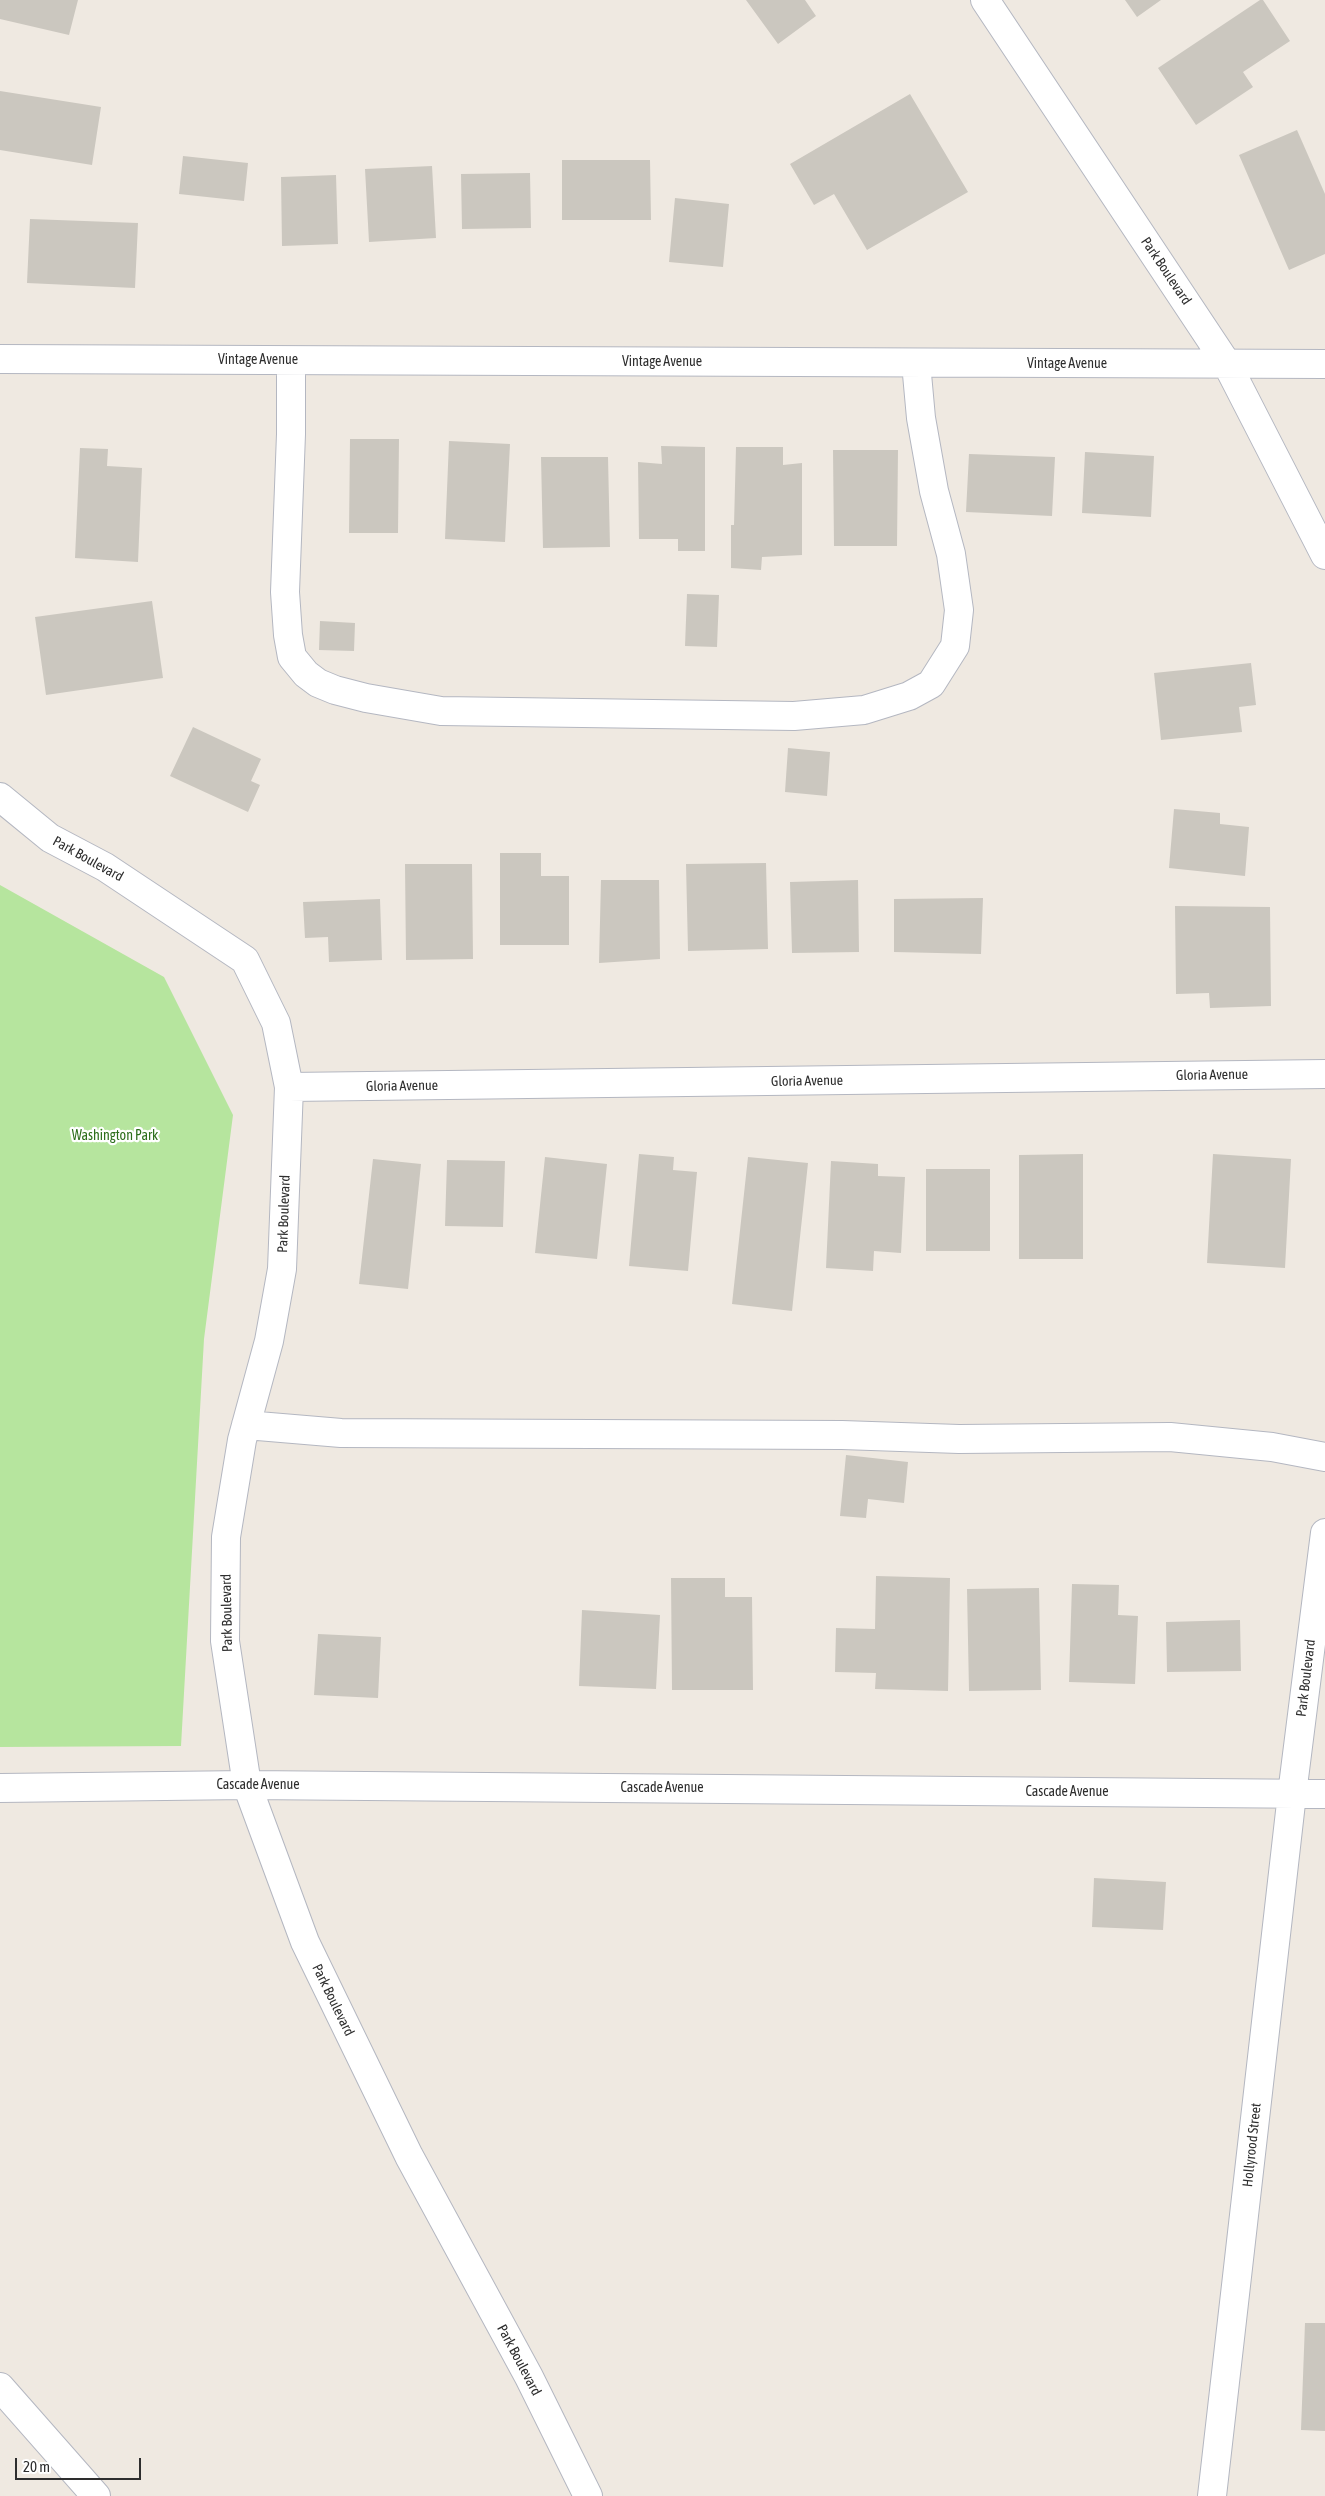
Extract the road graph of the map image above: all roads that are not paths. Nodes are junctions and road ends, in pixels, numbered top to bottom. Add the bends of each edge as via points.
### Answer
1 (985, 0) edge
2 (0, 359) edge
3 (291, 360) junction
4 (916, 363) junction
5 (1227, 364) junction
6 (1325, 364) edge
7 (1325, 555) edge
8 (0, 798) edge
9 (1325, 1074) edge
10 (289, 1087) junction
11 (246, 1425) junction
12 (1325, 1456) edge
13 (1325, 1533) edge
14 (247, 1784) junction
15 (0, 1788) edge
16 (1292, 1794) junction
17 (1325, 1794) edge
18 (0, 2387) edge
19 (96, 2496) edge
20 (588, 2496) edge
21 (1212, 2496) edge

1 - 5 street, Park Boulevard
2 - 3 street, Vintage Avenue
3 - 4 street, Vintage Avenue
3 - 4 street via 285,592 288,635 292,658 318,683 366,698 441,711 785,716 864,710 909,696 931,684 955,646 959,610 951,554 934,491 921,418
4 - 5 street, Vintage Avenue
5 - 6 street, Vintage Avenue
5 - 7 street, Park Boulevard
8 - 10 street, Park Boulevard via 50,838 105,866 245,960 276,1023
9 - 10 street, Gloria Avenue
10 - 11 street, Park Boulevard via 282,1269 269,1341
11 - 12 street via 341,1433 832,1435 959,1440 1170,1437
11 - 14 street, Park Boulevard via 226,1537 225,1641
13 - 16 street, Park Boulevard
14 - 15 street, Cascade Avenue
14 - 16 street, Cascade Avenue
14 - 20 street, Park Boulevard via 305,1942 409,2156 529,2377
16 - 17 street, Cascade Avenue
16 - 21 street, Hollyrood Street
18 - 19 street

